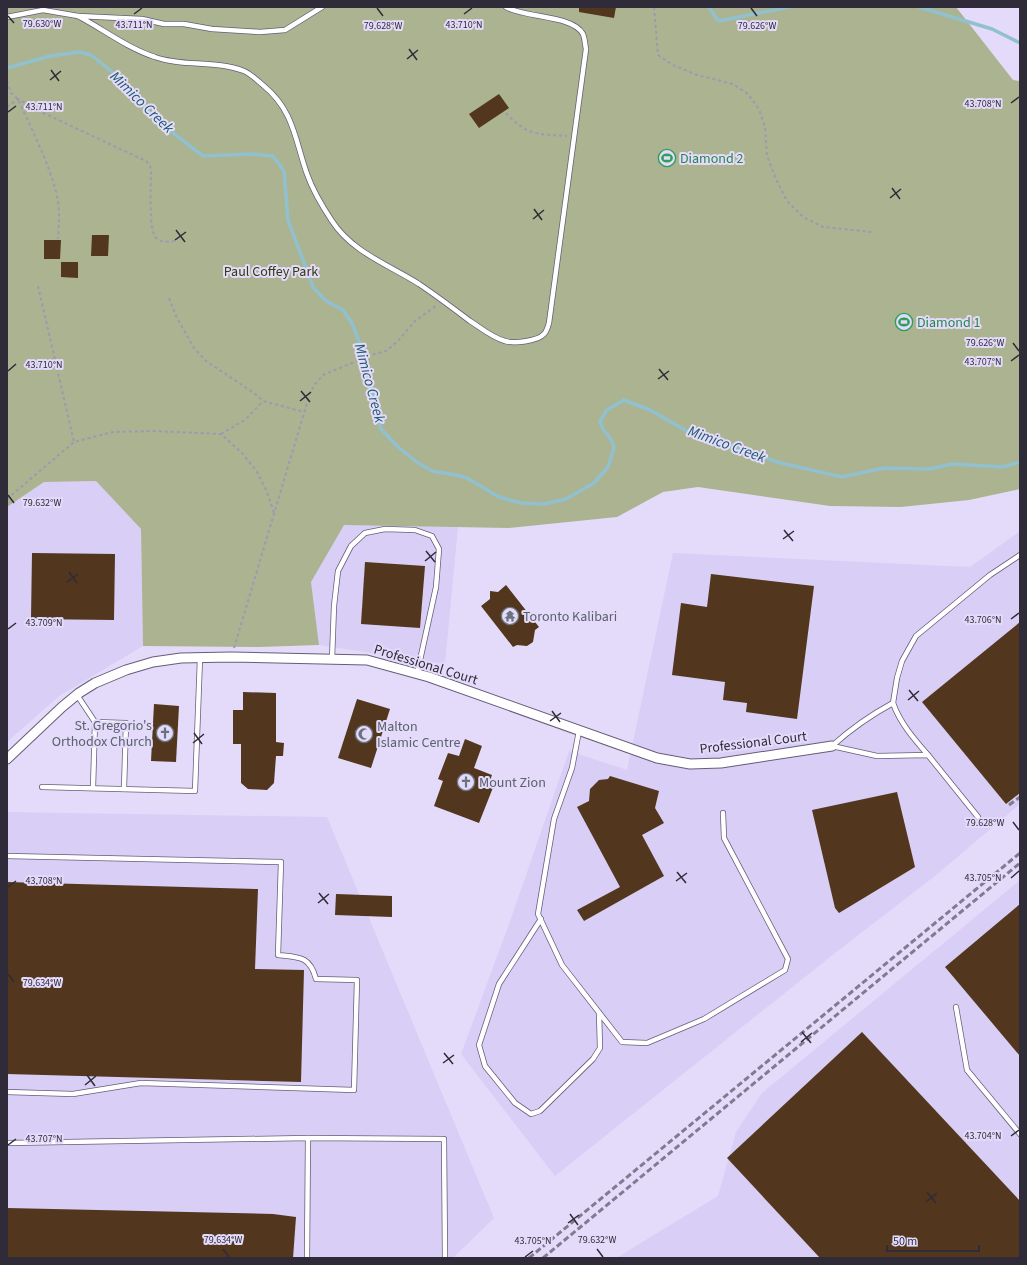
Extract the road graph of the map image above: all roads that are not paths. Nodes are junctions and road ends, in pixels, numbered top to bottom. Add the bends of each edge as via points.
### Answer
1 (322, 7) edge
2 (506, 7) edge
3 (78, 16) junction
4 (7, 17) edge
5 (1020, 555) edge
6 (200, 658) junction
7 (332, 660) junction
8 (417, 674) junction
9 (77, 695) junction
10 (893, 703) junction
11 (95, 722) junction
12 (579, 731) junction
13 (832, 746) junction
14 (928, 756) junction
15 (7, 759) edge
16 (42, 787) dead end
17 (93, 788) junction
18 (124, 789) junction
19 (723, 813) dead end
20 (978, 817) dead end
21 (7, 856) edge
22 (541, 919) junction
23 (956, 1007) dead end
24 (599, 1013) junction
25 (7, 1092) edge
26 (1020, 1134) edge
27 (308, 1138) junction
28 (7, 1143) edge
29 (307, 1258) edge
30 (445, 1258) edge

1 - 3 lane via 285,30 260,32 164,24 142,19
2 - 3 lane via 512,11 575,25 582,34 586,49 549,323 544,334 534,339 506,342 484,331 418,284 372,258 351,242 333,223 307,174 291,121 279,101 265,86 245,72 228,67 155,58
3 - 4 lane via 43,10
5 - 10 lane via 990,575 916,636 902,661
6 - 7 street, Professional Court
6 - 9 street, Professional Court via 154,662 126,670 96,683
6 - 18 lane via 195,791
7 - 8 street, Professional Court via 366,660
7 - 8 lane via 338,571 351,546 365,533 385,529 415,530 432,536 439,549 436,587
8 - 12 street, Professional Court
9 - 11 lane
9 - 15 street, Professional Court
10 - 13 lane via 852,728
10 - 14 lane via 903,724
11 - 17 lane
11 - 18 lane via 126,723
12 - 13 street, Professional Court via 657,758 690,764 721,763
12 - 22 lane via 572,768 554,819 538,914
13 - 14 lane via 877,756
14 - 20 lane
16 - 17 lane
17 - 18 lane
19 - 24 lane via 724,838 788,959 785,970 704,1019 647,1043 622,1042
21 - 25 lane via 281,862 278,956 300,957 306,960 314,970 316,979 357,980 354,1090 141,1083 73,1094
22 - 24 lane via 562,965
22 - 24 lane via 499,984 478,1045 486,1066 514,1103 531,1114 540,1111 593,1059 600,1048
23 - 26 lane via 967,1070
27 - 28 lane
27 - 29 lane
27 - 30 lane via 444,1139

